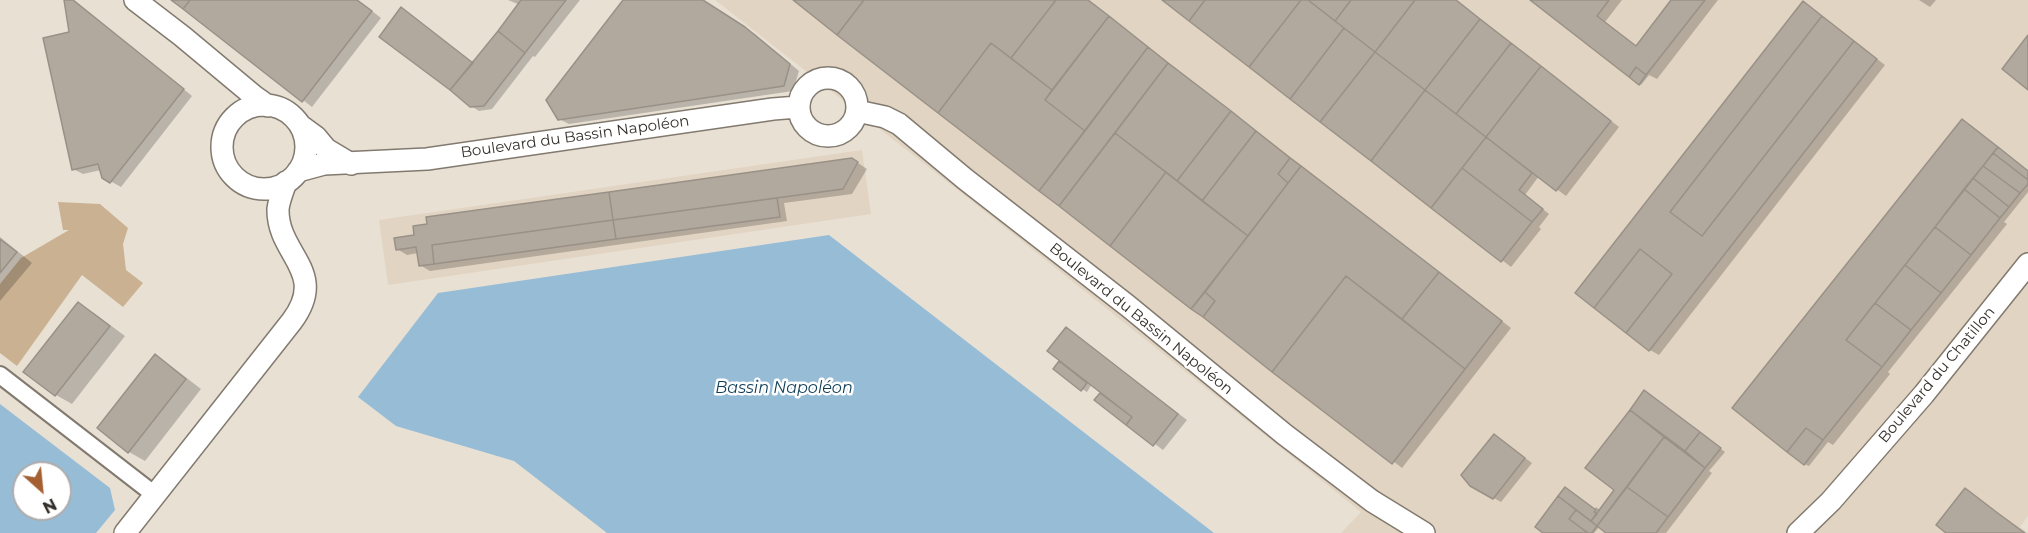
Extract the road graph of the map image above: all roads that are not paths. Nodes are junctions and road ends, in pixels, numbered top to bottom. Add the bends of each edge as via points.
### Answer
1 (135, 0) edge
2 (268, 106) junction
3 (798, 107) junction
4 (857, 111) junction
5 (300, 126) junction
6 (351, 164) junction
7 (292, 177) junction
8 (2028, 264) edge
9 (0, 375) edge
10 (155, 495) junction
11 (130, 527) edge
12 (1424, 533) edge
13 (1797, 533) edge

1 - 2 main road
2 - 5 main road via 287,112
2 - 7 main road via 250,108 232,120 224,136 224,158 235,176 249,186 270,188
3 - 4 main road via 808,129 826,137 848,129
3 - 4 main road via 807,87 831,78 851,89
3 - 6 main road, Boulevard du Bassin Napoléon via 427,159
4 - 12 main road, Boulevard du Bassin Napoléon via 899,124 1292,441 1372,501
5 - 6 main road
5 - 7 main road via 306,149
6 - 7 main road, Boulevard du Bassin Napoléon via 324,164
7 - 10 main road via 279,203 279,216 305,278 302,304
8 - 13 main road, Boulevard du Chatillon via 1940,375 1845,485
9 - 10 street
10 - 11 main road

